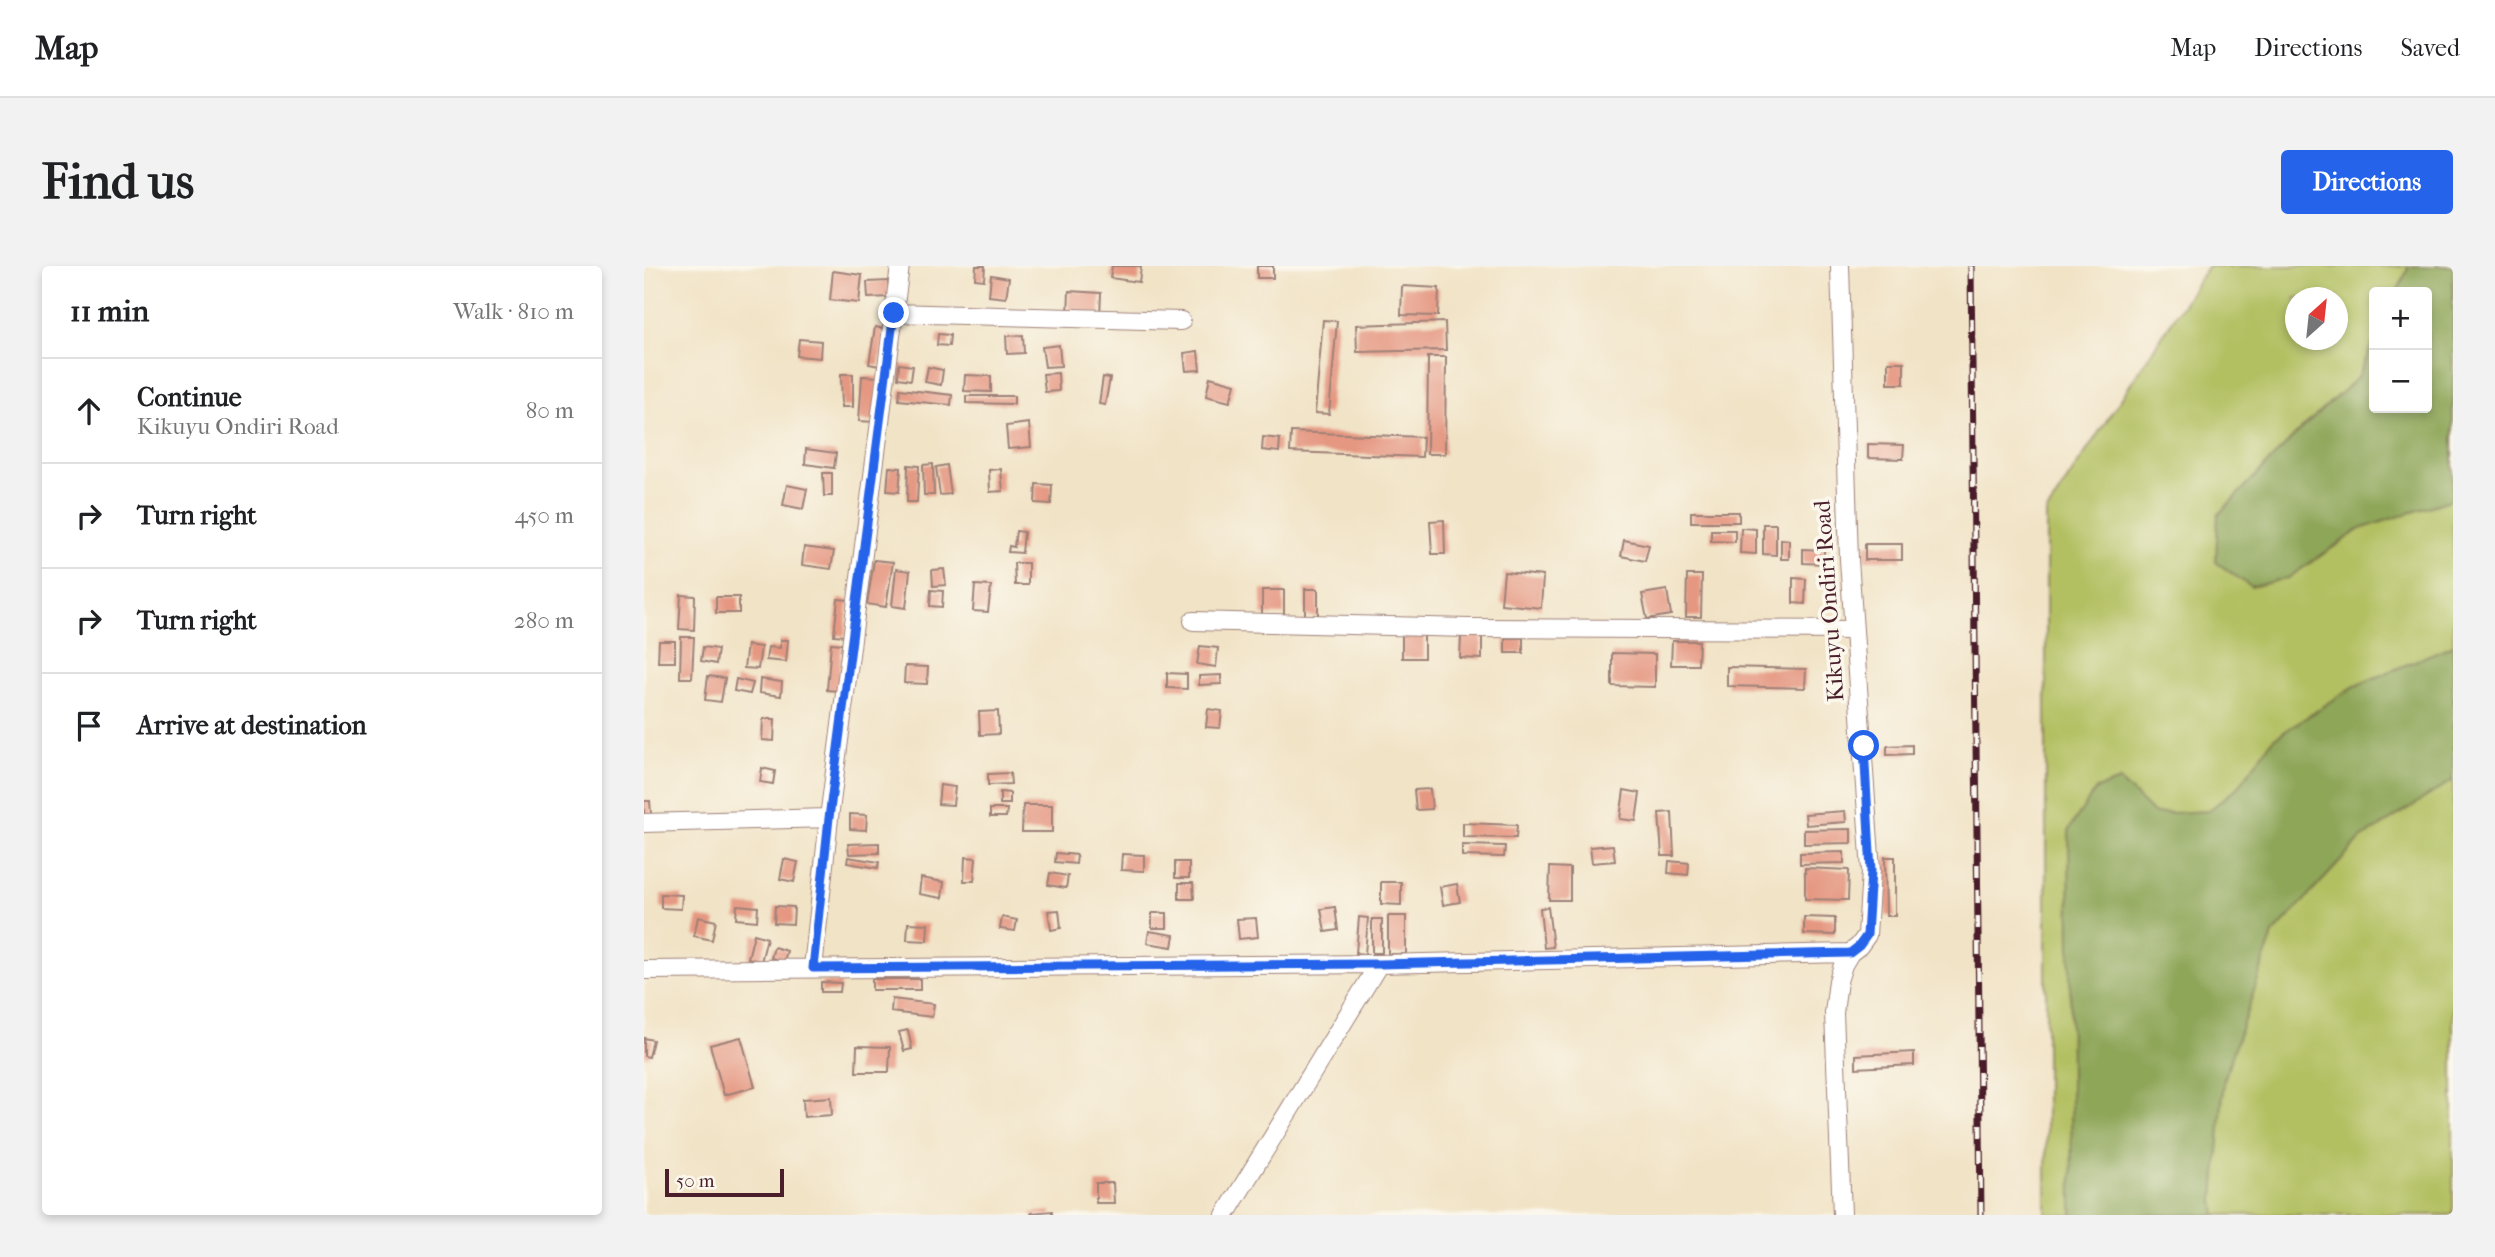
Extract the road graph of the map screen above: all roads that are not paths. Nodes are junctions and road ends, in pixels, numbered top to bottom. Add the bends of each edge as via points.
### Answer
1 (900, 266) edge
2 (1840, 266) edge
3 (894, 313) junction
4 (1181, 321) dead end
5 (1193, 621) dead end
6 (1854, 630) junction
7 (829, 818) junction
8 (644, 824) edge
9 (1850, 953) junction
10 (1379, 964) junction
11 (813, 968) junction
12 (644, 970) edge
13 (1225, 1215) edge
14 (1842, 1215) edge

1 - 3 street
2 - 6 street, Kikuyu Ondiri Road
3 - 4 street
3 - 7 street
5 - 6 street
6 - 9 street, Kikuyu Ondiri Road via 1871,871 1867,935
7 - 8 street
7 - 11 street
9 - 10 street
9 - 14 street, Kikuyu Ondiri Road via 1838,981 1834,1013
10 - 11 street
10 - 13 street
11 - 12 street

